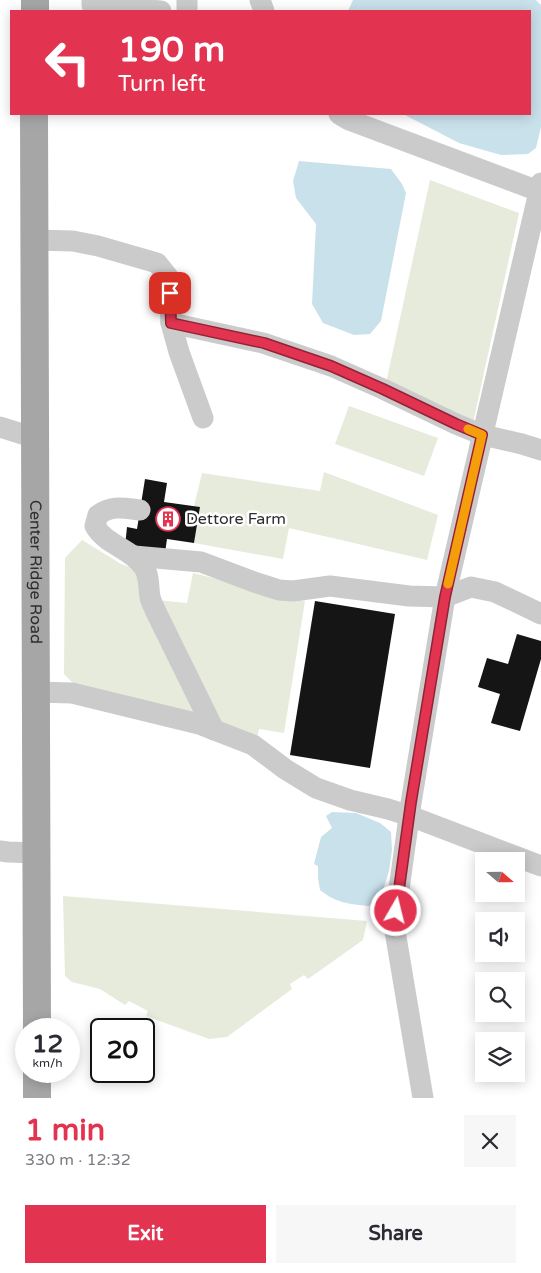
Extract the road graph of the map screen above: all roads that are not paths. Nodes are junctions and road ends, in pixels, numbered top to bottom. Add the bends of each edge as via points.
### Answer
1 (92, 0) edge
2 (147, 10) edge
3 (34, 115) edge
4 (341, 115) edge
5 (540, 189) edge
6 (34, 240) junction
7 (171, 323) junction
8 (203, 418) dead end
9 (0, 427) edge
10 (482, 435) junction
11 (34, 438) junction
12 (541, 450) edge
13 (140, 510) dead end
14 (134, 556) junction
15 (445, 597) junction
16 (541, 614) edge
17 (36, 692) junction
18 (214, 730) junction
19 (410, 816) junction
20 (0, 851) edge
21 (36, 853) junction
22 (541, 866) edge
23 (37, 1018) edge
24 (37, 1083) edge
25 (37, 1098) edge
26 (423, 1098) edge

1 - 2 street via 92,6
3 - 6 main road, Center Ridge Road
4 - 5 street
5 - 10 street
6 - 7 street via 73,241 157,263 169,278
6 - 11 main road, Center Ridge Road
7 - 8 street
7 - 10 street via 264,343 331,366
9 - 11 street
10 - 12 street
10 - 15 street
11 - 17 main road, Center Ridge Road
13 - 14 street via 106,509 98,515 95,526 114,545
14 - 15 street via 201,562 279,590 330,586
14 - 18 street via 145,567 156,612
15 - 16 street via 471,587 495,592
15 - 19 street
17 - 18 street via 72,693
17 - 21 main road, Center Ridge Road
18 - 19 street via 253,745 316,788
19 - 22 street
19 - 26 street via 394,925
20 - 21 street
21 - 23 main road, Center Ridge Road
24 - 25 main road

